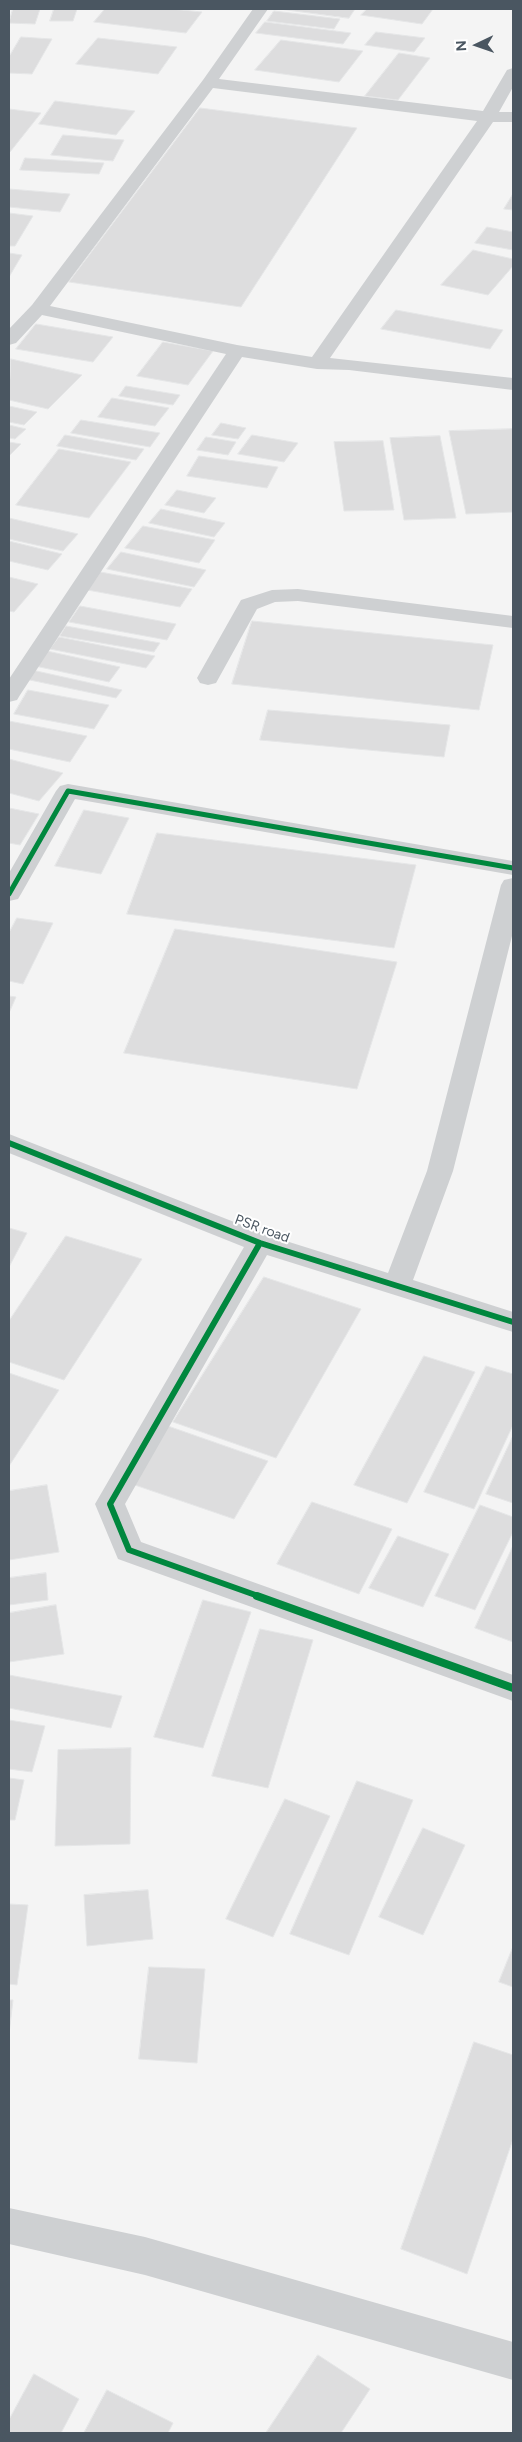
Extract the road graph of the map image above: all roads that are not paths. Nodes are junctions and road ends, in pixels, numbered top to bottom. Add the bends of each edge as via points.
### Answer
1 (260, 9) edge
2 (513, 73) edge
3 (209, 83) junction
4 (488, 117) junction
5 (513, 117) edge
6 (38, 309) junction
7 (9, 339) edge
8 (237, 351) junction
9 (317, 363) junction
10 (513, 384) edge
11 (513, 622) edge
12 (208, 678) dead end
13 (9, 695) edge
14 (513, 868) edge
15 (513, 885) edge
16 (9, 894) edge
17 (9, 1143) edge
18 (260, 1244) junction
19 (397, 1286) junction
20 (513, 1322) edge
21 (513, 1688) edge
22 (9, 2226) edge
23 (513, 2361) edge

1 - 3 street
2 - 4 street
3 - 4 street
3 - 6 street
4 - 5 street
4 - 9 street
6 - 7 street
6 - 8 street
8 - 9 street
8 - 13 street
9 - 10 street
11 - 12 street via 298,595 272,596 249,605
14 - 16 street via 68,791
15 - 19 street via 440,1171
17 - 18 street, PSR road
18 - 19 street, PSR road
18 - 21 street via 110,1504 129,1550
19 - 20 street, PSR road
22 - 23 street via 145,2256

